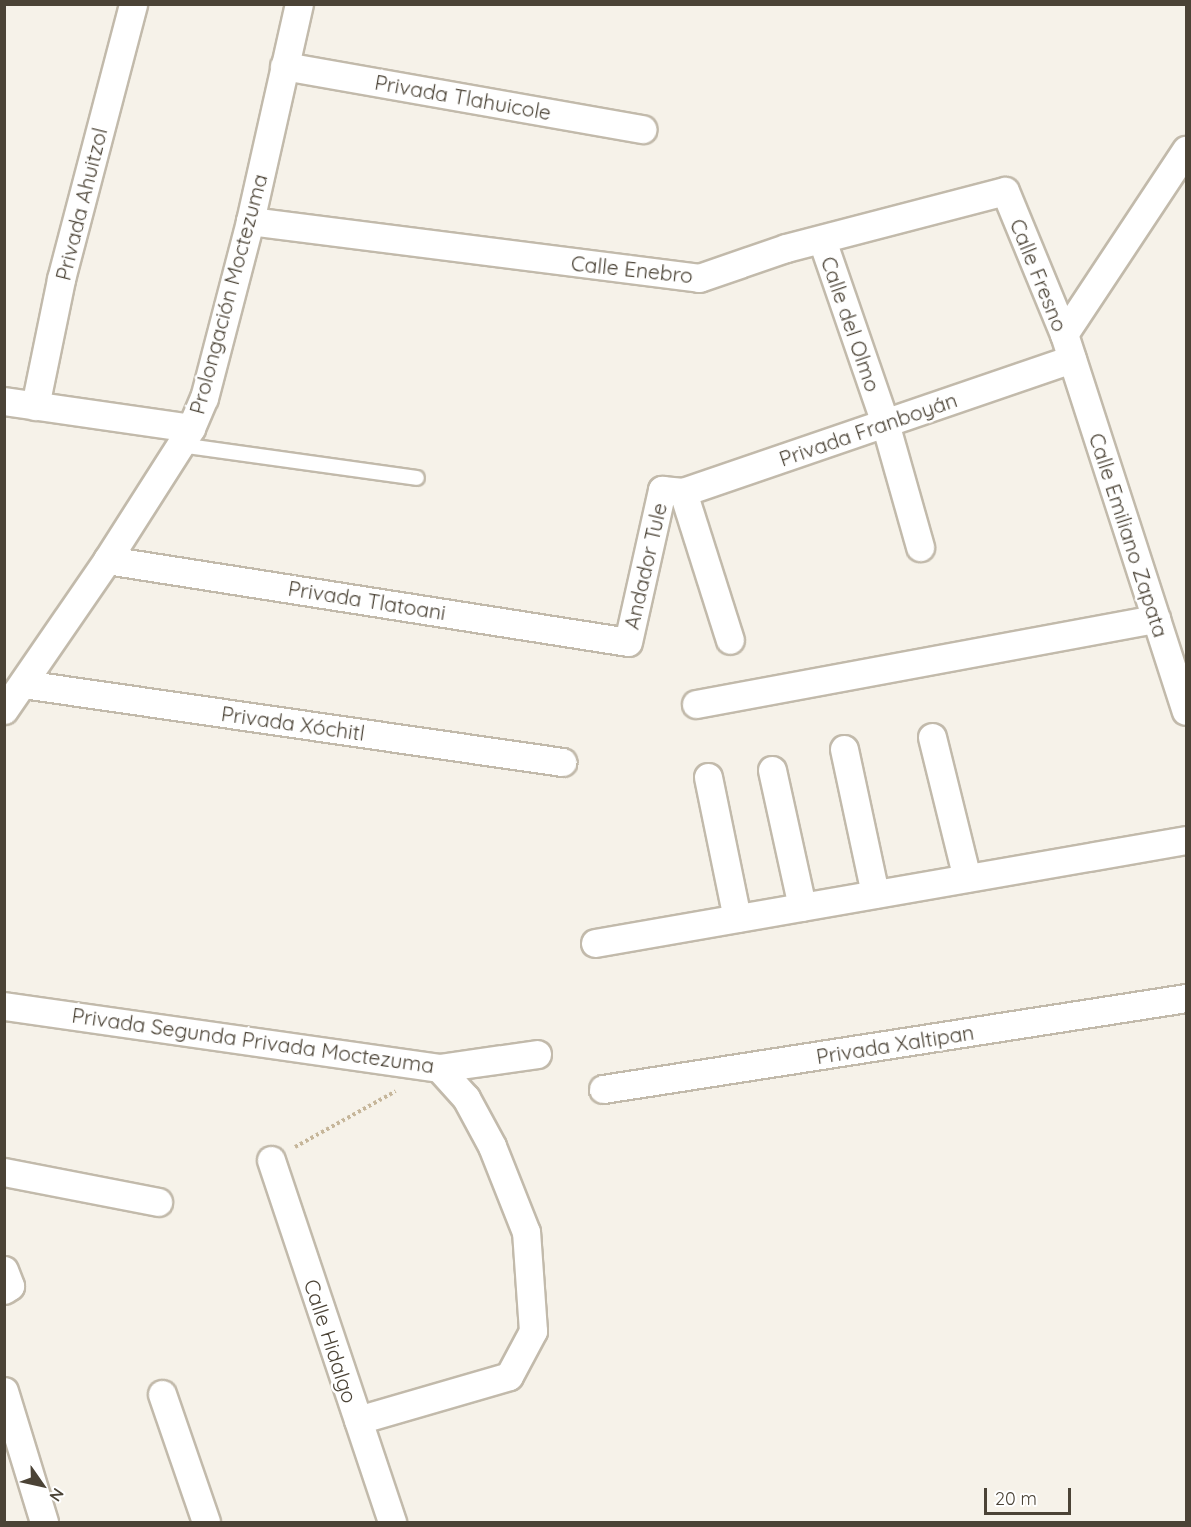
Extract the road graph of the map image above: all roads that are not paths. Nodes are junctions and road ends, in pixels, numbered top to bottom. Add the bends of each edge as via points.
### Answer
1 (133, 4) edge
2 (299, 4) edge
3 (284, 66) junction
4 (642, 129) dead end
5 (1186, 150) edge
6 (1005, 191) joint
7 (250, 221) junction
8 (822, 240) junction
9 (1068, 347) junction
10 (4, 401) edge
11 (35, 406) junction
12 (885, 423) junction
13 (185, 437) junction
14 (417, 478) dead end
15 (673, 491) junction
16 (920, 547) dead end
17 (107, 560) junction
18 (1156, 619) junction
19 (730, 640) dead end
20 (628, 642) joint
21 (23, 684) junction
22 (696, 704) dead end
23 (4, 710) edge
24 (1186, 711) edge
25 (932, 737) dead end
26 (844, 749) dead end
27 (562, 762) dead end
28 (772, 770) dead end
29 (708, 777) dead end
30 (1186, 840) edge
31 (968, 878) junction
32 (875, 894) junction
33 (801, 907) junction
34 (737, 918) junction
35 (595, 944) dead end
36 (1186, 998) edge
37 (4, 1006) edge
38 (537, 1054) dead end
39 (439, 1068) junction
40 (603, 1089) dead end
41 (271, 1160) road end
42 (4, 1172) edge
43 (158, 1202) dead end
44 (4, 1270) edge
45 (4, 1290) edge
46 (4, 1391) edge
47 (162, 1394) dead end
48 (357, 1420) junction
49 (44, 1522) edge
50 (206, 1522) edge
51 (392, 1522) edge

1 - 11 street, Privada Ahuitzol via 61,279
2 - 3 street, Prolongación Moctezuma
3 - 4 street, Privada Tlahuicole
3 - 7 street, Prolongación Moctezuma
5 - 9 street
6 - 8 street, Calle Enebro
6 - 9 street, Calle Fresno
7 - 8 street, Calle Enebro via 699,278
7 - 13 street, Prolongación Moctezuma via 204,398
8 - 12 street, Calle del Olmo
9 - 12 street, Privada Franboyán
9 - 18 street, Calle Emiliano Zapata
10 - 11 street
11 - 13 street
12 - 15 street, Privada Franboyán
12 - 16 street, Calle del Olmo
13 - 14 lane
13 - 17 street, Prolongación Moctezuma
15 - 19 street
15 - 20 street, Andador Tule
17 - 20 street, Privada Tlatoani
17 - 21 street, Prolongación Moctezuma
18 - 22 street
18 - 24 street, Calle Emiliano Zapata
21 - 23 street, Prolongación Moctezuma
21 - 27 street, Privada Xóchitl
25 - 31 street
26 - 32 street
28 - 33 street
29 - 34 street
30 - 31 street
31 - 32 street
32 - 33 street
33 - 34 street
34 - 35 street
36 - 40 street, Privada Xaltipan
37 - 39 street, Privada Segunda Privada Moctezuma
38 - 39 street, Privada Segunda Privada Moctezuma
39 - 48 street via 466,1098 492,1146 526,1232 533,1331 519,1364 509,1376
41 - 48 street, Calle Hidalgo
42 - 43 street
44 - 45 street via 10,1286
46 - 49 street
47 - 50 street
48 - 51 street, Calle Hidalgo

